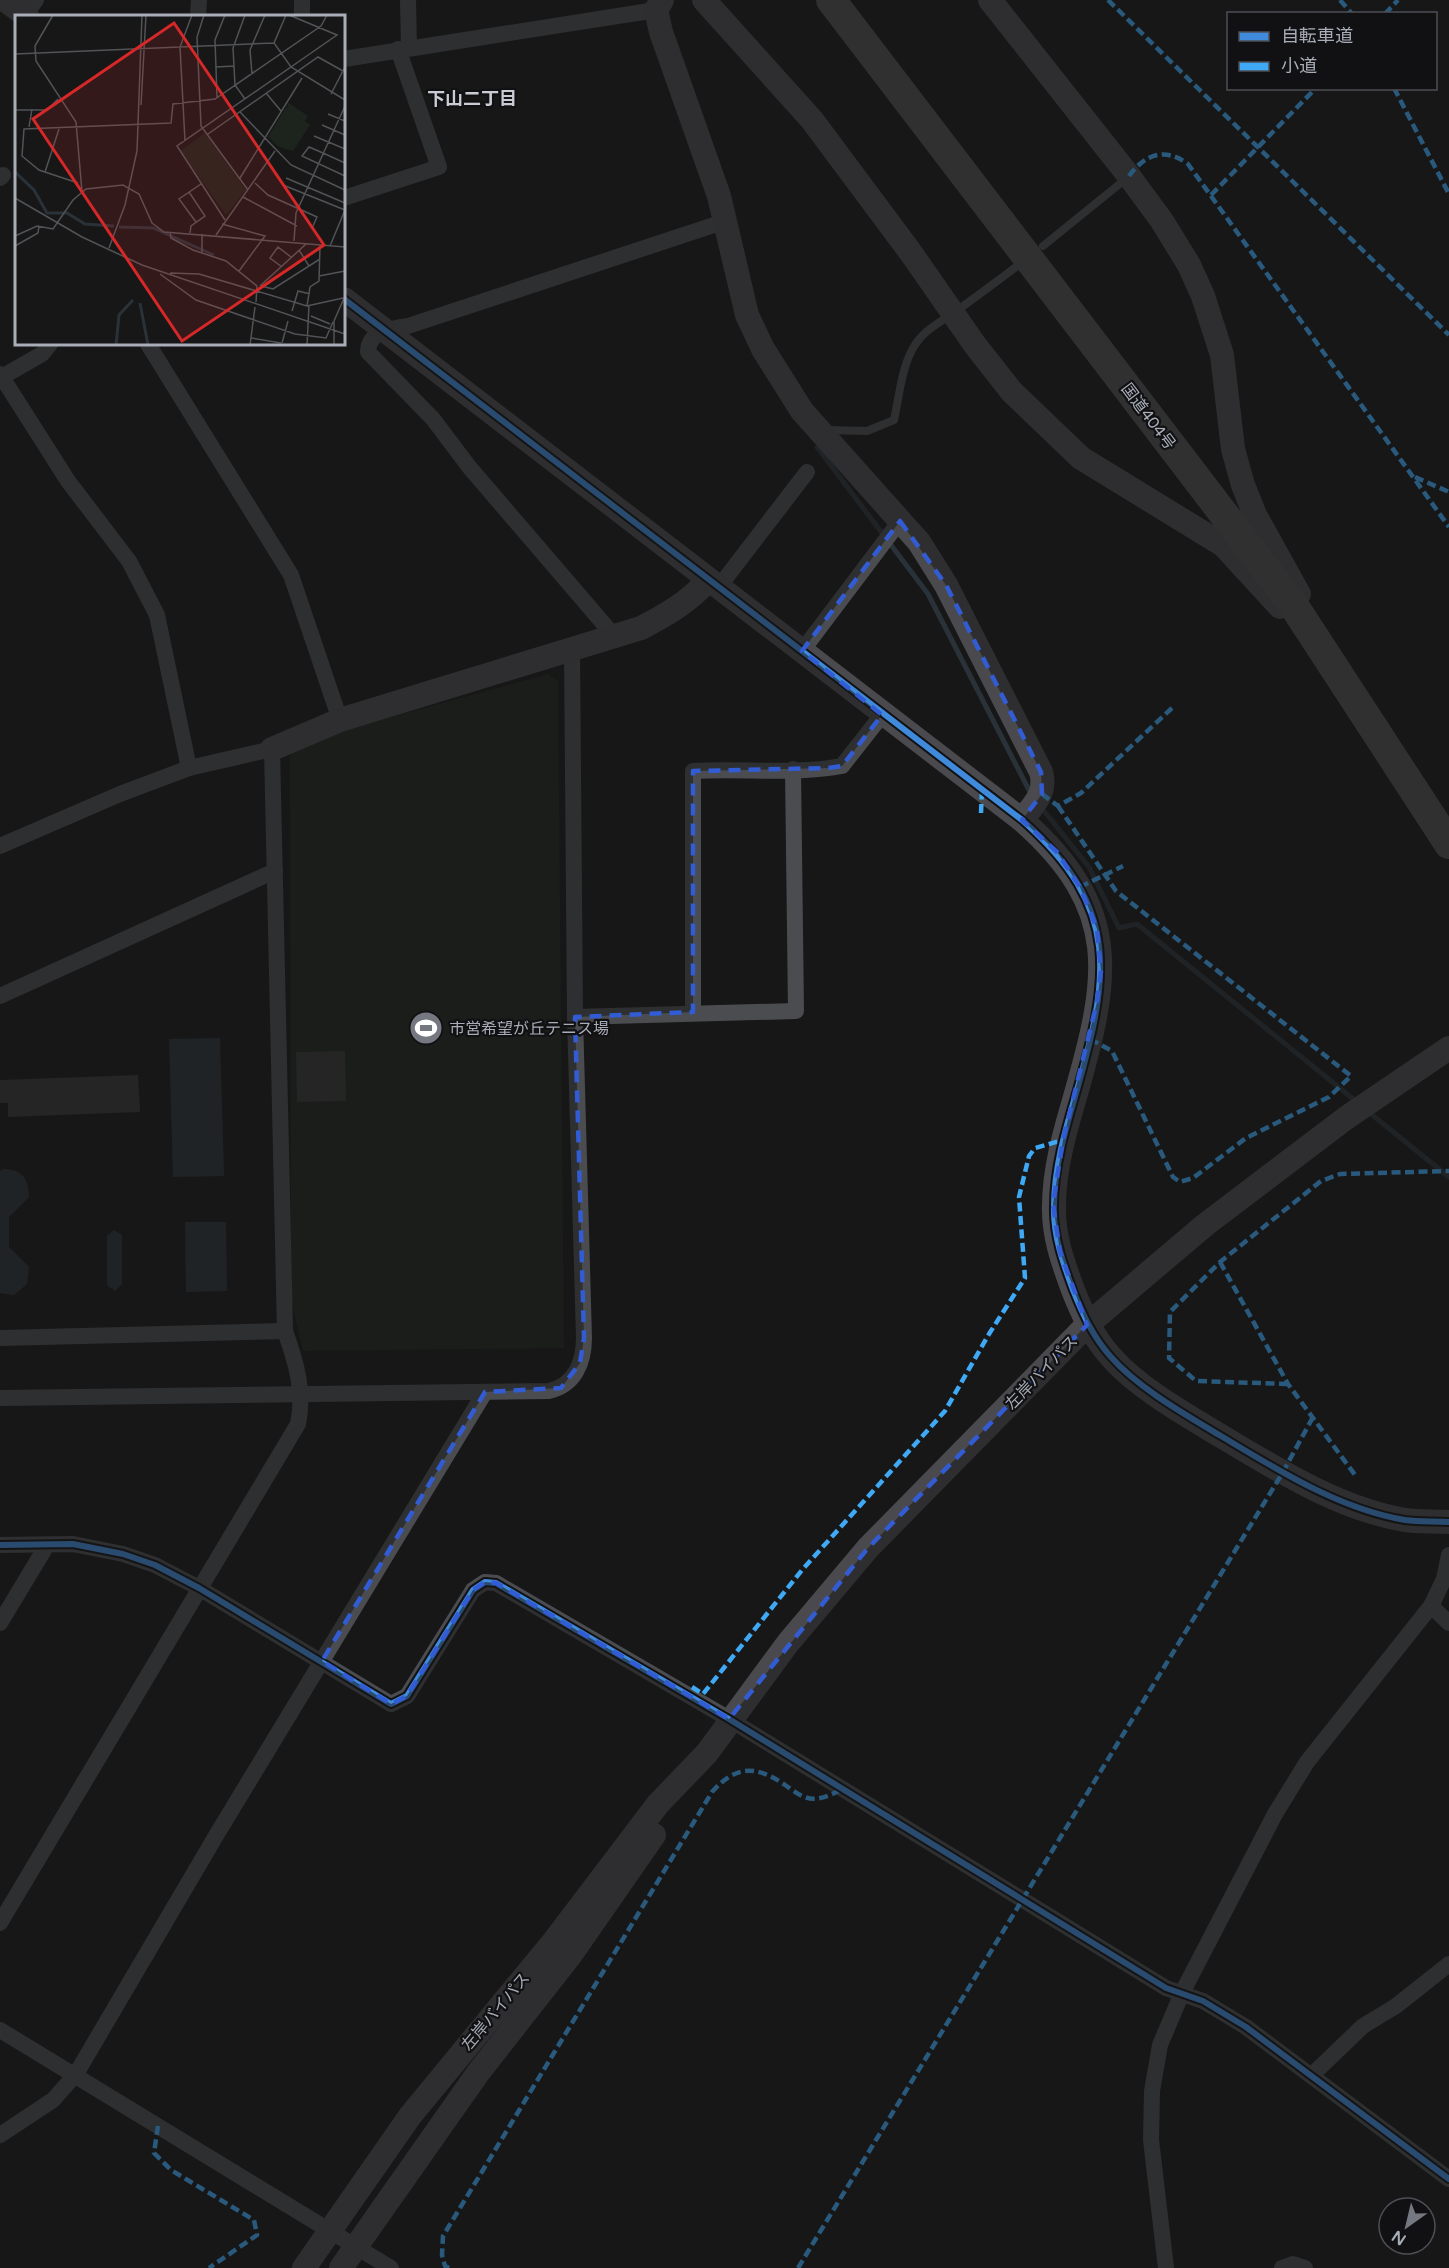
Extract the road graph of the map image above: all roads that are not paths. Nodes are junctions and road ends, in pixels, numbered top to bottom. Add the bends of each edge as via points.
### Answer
1 (5, 0) edge
2 (199, 0) edge
3 (408, 0) edge
4 (704, 0) edge
5 (831, 0) edge
6 (990, 0) edge
7 (659, 5) edge
8 (627, 6) edge
9 (29, 10) edge
10 (198, 15) edge
11 (403, 49) junction
12 (345, 60) edge
13 (1129, 176) junction
14 (345, 198) edge
15 (723, 222) junction
16 (1043, 246) dead end
17 (1016, 267) dead end
18 (345, 300) edge
19 (953, 314) junction
20 (385, 330) junction
21 (49, 345) edge
22 (149, 345) edge
23 (0, 376) edge
24 (818, 430) junction
25 (807, 472) dead end
26 (900, 521) junction
27 (713, 584) junction
28 (615, 637) junction
29 (572, 649) junction
30 (802, 651) junction
31 (882, 715) junction
32 (340, 720) junction
33 (1372, 724) junction
34 (272, 749) junction
35 (189, 768) junction
36 (793, 769) junction
37 (1022, 820) junction
38 (1449, 844) edge
39 (0, 846) edge
40 (275, 871) junction
41 (0, 996) edge
42 (693, 1012) junction
43 (575, 1017) junction
44 (1449, 1048) edge
45 (1087, 1325) junction
46 (285, 1331) junction
47 (0, 1338) edge
48 (485, 1392) junction
49 (301, 1393) junction
50 (0, 1398) edge
51 (1449, 1522) edge
52 (0, 1545) edge
53 (47, 1545) junction
54 (1449, 1555) edge
55 (200, 1588) junction
56 (1431, 1606) junction
57 (0, 1623) edge
58 (1449, 1623) edge
59 (322, 1661) junction
60 (729, 1719) junction
61 (697, 1764) junction
62 (0, 1923) edge
63 (1449, 1964) edge
64 (1182, 1993) junction
65 (0, 2030) edge
66 (75, 2074) junction
67 (1312, 2075) junction
68 (0, 2135) edge
69 (1449, 2179) edge
70 (331, 2231) junction
71 (356, 2246) junction
72 (304, 2268) edge
73 (341, 2268) edge
74 (391, 2268) edge
75 (1166, 2268) edge
76 (1282, 2268) edge
77 (1305, 2268) edge

1 - 9 street
2 - 10 street
3 - 11 street
4 - 19 street via 812,120
5 - 33 highway, 国道404号 via 1294,606
6 - 13 street
7 - 8 street
7 - 15 street via 661,32 719,196
8 - 11 street
11 - 12 street
11 - 14 street via 439,167
13 - 16 lane
13 - 33 street via 1162,221 1203,296 1222,355 1233,450 1255,516
15 - 20 street via 408,326
15 - 24 street via 747,315 783,385
17 - 19 lane
18 - 20 street
19 - 24 lane via 933,324 910,352 894,420 867,431
19 - 33 street via 1012,392 1082,458 1223,546 1281,608
20 - 27 street
20 - 28 street via 375,336 368,346 369,352 433,419 470,468
21 - 23 street via 42,354
22 - 32 street via 291,574
23 - 35 street via 68,481 129,561 157,615
24 - 26 street
25 - 27 street
26 - 30 street
26 - 37 street via 919,542 946,585 1041,772 1042,794
27 - 28 street via 678,608
27 - 30 street
28 - 29 street
29 - 32 street
29 - 43 street
30 - 31 street
31 - 36 street via 843,766
31 - 37 street
32 - 34 street
33 - 38 highway, 国道404号
34 - 35 street
34 - 40 street
35 - 39 street
36 - 42 street via 693,771
36 - 42 street via 796,1011
37 - 45 street via 1057,852 1080,887 1101,946 1101,971 1088,1053 1063,1140 1053,1204 1060,1252
40 - 41 street
40 - 46 street
42 - 43 street
43 - 48 street via 584,1351 573,1377 561,1388
44 - 45 street, 左岸バイパス via 1204,1225
45 - 51 street via 1113,1360 1130,1374 1258,1459 1357,1507 1406,1520
45 - 60 street, 左岸バイパス via 868,1548
46 - 47 street
46 - 49 street
48 - 49 street
48 - 59 street
49 - 50 street
49 - 55 street via 298,1424
52 - 53 street
53 - 55 street via 73,1544 123,1554
53 - 57 street
54 - 56 street via 1444,1579
55 - 59 street
55 - 62 street
56 - 58 street
56 - 64 street via 1307,1762 1275,1814
59 - 60 street via 391,1704 407,1696 473,1590 485,1582 496,1582
59 - 66 street
60 - 61 street, 左岸バイパス
60 - 64 street via 1166,1988
61 - 70 street, 左岸バイパス via 658,1804 561,1932 410,2116
61 - 71 street, 左岸バイパス via 606,1905 478,2073
63 - 67 street via 1364,2026
64 - 67 street via 1220,2011
64 - 75 street via 1160,2045 1152,2091 1151,2140
65 - 66 street
66 - 68 street via 53,2100
66 - 70 street
67 - 69 street
70 - 71 street
70 - 72 street, 左岸バイパス
71 - 73 street, 左岸バイパス
71 - 74 street
76 - 77 street via 1293,2264

